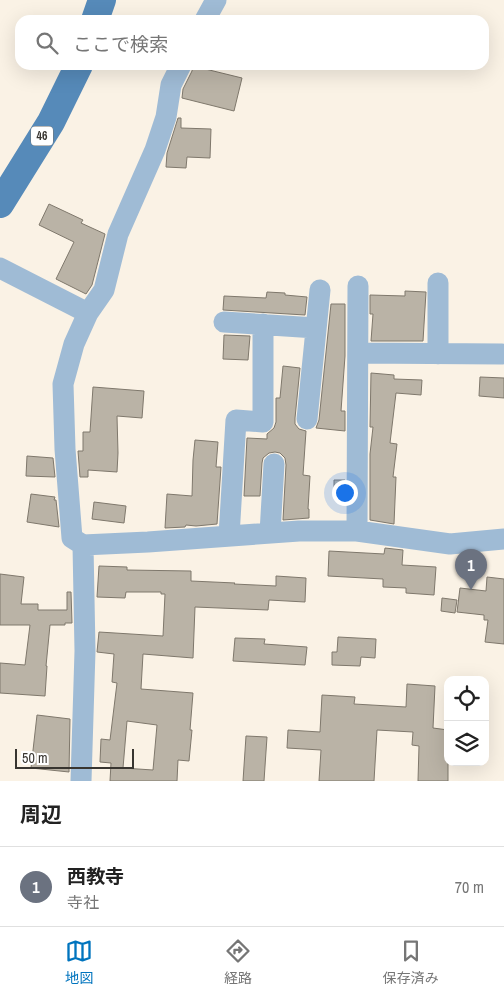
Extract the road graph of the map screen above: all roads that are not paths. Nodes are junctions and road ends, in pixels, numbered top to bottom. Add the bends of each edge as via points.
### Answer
1 (102, 0) edge
2 (216, 0) edge
3 (97, 15) edge
4 (208, 15) edge
5 (76, 70) edge
6 (178, 70) edge
7 (0, 204) edge
8 (0, 268) edge
9 (438, 283) dead end
10 (358, 286) dead end
11 (320, 290) dead end
12 (88, 313) junction
13 (224, 322) dead end
14 (263, 324) junction
15 (316, 328) junction
16 (358, 353) junction
17 (438, 354) junction
18 (502, 354) dead end
19 (307, 419) dead end
20 (274, 464) dead end
21 (357, 531) junction
22 (270, 533) junction
23 (228, 536) junction
24 (504, 540) edge
25 (83, 545) junction
26 (81, 781) edge

1 - 3 main road
2 - 4 street
5 - 7 main road, 46 via 50,122
6 - 12 street via 171,84 166,117 155,150 118,234 104,290
8 - 12 street
9 - 17 street
10 - 16 street
11 - 15 street
12 - 25 street via 74,344 64,384 72,538
13 - 14 street
14 - 15 street
14 - 23 street via 262,422 236,420
15 - 19 street
16 - 17 street
16 - 21 street
17 - 18 street
20 - 22 street
21 - 22 street
21 - 24 street via 450,544
22 - 23 street
23 - 25 street
25 - 26 street via 85,651

